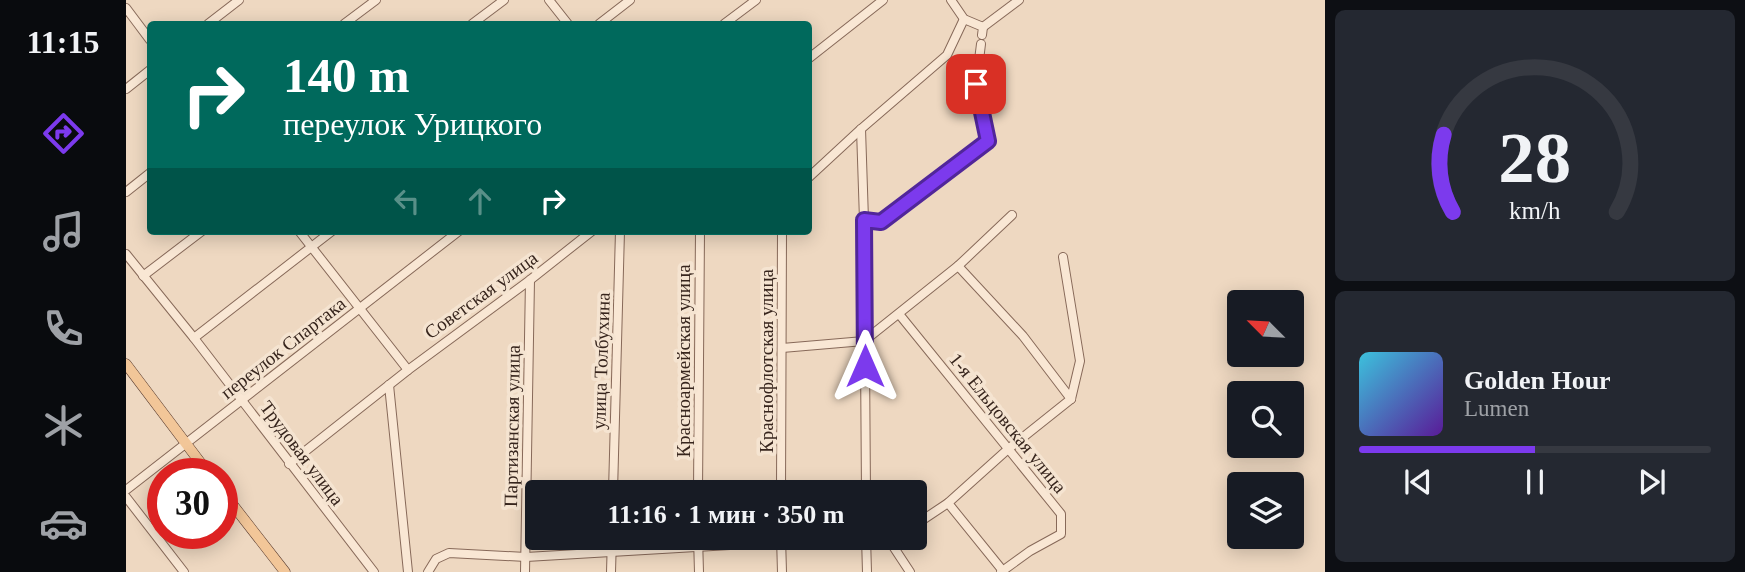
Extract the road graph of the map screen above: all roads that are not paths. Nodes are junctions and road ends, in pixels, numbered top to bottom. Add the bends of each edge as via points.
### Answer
1 (239, 0) edge
2 (376, 0) edge
3 (504, 0) edge
4 (549, 0) edge
5 (630, 0) edge
6 (756, 0) edge
7 (883, 0) edge
8 (951, 0) edge
9 (1018, 0) edge
10 (126, 8) edge
11 (964, 19) junction
12 (212, 21) edge
13 (348, 21) edge
14 (476, 21) edge
15 (566, 21) edge
16 (602, 21) edge
17 (728, 21) edge
18 (147, 36) edge
19 (981, 44) dead end
20 (812, 56) edge
21 (147, 72) edge
22 (126, 89) edge
23 (861, 129) junction
24 (812, 174) edge
25 (147, 175) edge
26 (126, 192) edge
27 (1012, 215) dead end
28 (864, 220) junction
29 (197, 235) edge
30 (302, 235) edge
31 (327, 235) edge
32 (454, 235) edge
33 (587, 235) edge
34 (620, 235) edge
35 (700, 235) edge
36 (782, 235) edge
37 (312, 247) junction
38 (126, 254) edge
39 (1063, 257) dead end
40 (958, 266) junction
41 (144, 276) junction
42 (530, 280) junction
43 (360, 308) junction
44 (899, 314) junction
45 (194, 338) junction
46 (864, 341) junction
47 (782, 348) junction
48 (126, 363) edge
49 (408, 370) junction
50 (389, 385) junction
51 (1071, 400) junction
52 (242, 401) junction
53 (186, 443) junction
54 (1007, 450) junction
55 (197, 458) edge
56 (289, 464) junction
57 (613, 480) edge
58 (698, 480) edge
59 (781, 480) edge
60 (866, 480) edge
61 (126, 490) edge
62 (126, 497) edge
63 (948, 503) junction
64 (238, 512) edge
65 (927, 517) edge
66 (633, 550) edge
67 (698, 550) edge
68 (781, 550) edge
69 (866, 550) edge
70 (896, 550) edge
71 (611, 551) junction
72 (526, 557) junction
73 (1002, 571) edge
74 (184, 572) edge
75 (285, 572) edge
76 (374, 572) edge
77 (408, 572) edge
78 (428, 572) edge
79 (526, 572) edge
80 (611, 572) edge
81 (699, 572) edge
82 (782, 572) edge
83 (867, 572) edge
84 (910, 572) edge

1 - 12 street
2 - 13 street
3 - 14 street
4 - 15 street
5 - 16 street
6 - 17 street
7 - 20 street
8 - 11 street
9 - 11 street via 983,31
10 - 18 street
11 - 23 street via 947,55
19 - 28 street via 976,84 988,141 881,222
21 - 22 street
23 - 24 street
23 - 28 street
25 - 26 street
27 - 40 street
28 - 46 street
29 - 41 street
30 - 37 street
31 - 37 street
32 - 43 street, переулок Спартака
33 - 42 street, Советская улица
34 - 57 street, улица Толбухина
35 - 58 street, Красноармейская улица
36 - 47 street, Краснофлотская улица
37 - 43 street
37 - 45 street
38 - 41 street, Трудовая улица
39 - 51 street via 1080,361
40 - 44 street
40 - 51 street via 1024,336
41 - 45 street, Трудовая улица
42 - 49 street, Советская улица
42 - 72 street, Партизанская улица
43 - 49 street
43 - 52 street, переулок Спартака
44 - 46 street
44 - 54 street, 1-я Ельцовская улица
45 - 52 street, Трудовая улица
46 - 47 street
46 - 60 street
47 - 59 street, Краснофлотская улица
48 - 53 main road
49 - 50 street, Советская улица
50 - 56 street, Советская улица
50 - 77 street
51 - 54 street
52 - 53 street, переулок Спартака
52 - 56 street, Трудовая улица
53 - 55 main road
53 - 61 street, переулок Спартака
54 - 63 street
54 - 73 street, 1-я Ельцовская улица via 1061,514 1062,534
56 - 76 street, Трудовая улица
62 - 74 street
63 - 65 street
63 - 73 street
64 - 75 main road
66 - 71 street
67 - 81 street
68 - 82 street
69 - 83 street
70 - 84 street
71 - 72 street
71 - 80 street
72 - 78 street via 449,553 436,559
72 - 79 street, Партизанская улица

